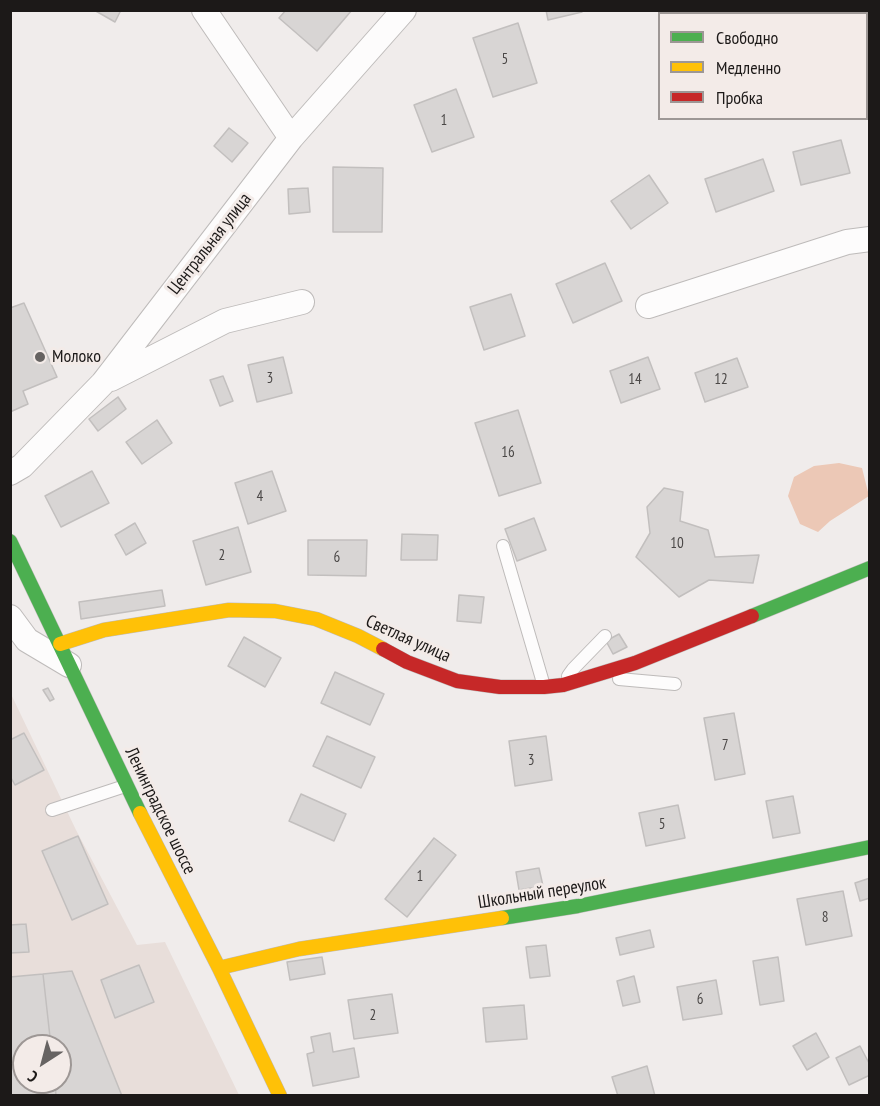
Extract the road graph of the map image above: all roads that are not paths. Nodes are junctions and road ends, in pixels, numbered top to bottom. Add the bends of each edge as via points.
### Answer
1 (204, 10) edge
2 (404, 10) edge
3 (291, 138) junction
4 (870, 238) edge
5 (302, 302) dead end
6 (648, 306) dead end
7 (103, 383) junction
8 (10, 473) edge
9 (10, 541) edge
10 (502, 546) dead end
11 (870, 568) edge
12 (10, 617) edge
13 (605, 636) dead end
14 (64, 655) junction
15 (587, 677) junction
16 (675, 684) dead end
17 (563, 685) junction
18 (544, 687) junction
19 (127, 786) junction
20 (52, 810) dead end
21 (870, 847) edge
22 (219, 968) junction
23 (280, 1095) edge

1 - 3 street
2 - 3 street, Центральная улица
3 - 7 street, Центральная улица
4 - 6 street
5 - 7 street via 225,321
7 - 8 street, Центральная улица via 22,466
9 - 14 street, Ленинградское шоссе
10 - 18 lane
11 - 15 street, Светлая улица via 635,663
12 - 14 street via 27,640
13 - 17 lane
14 - 18 street, Светлая улица via 104,630 218,612 275,611 316,619 458,681 500,687
14 - 19 street, Ленинградское шоссе
15 - 16 lane
15 - 17 street, Светлая улица
17 - 18 street, Светлая улица
19 - 20 lane
19 - 22 street, Ленинградское шоссе
21 - 22 street, Школьный переулок via 578,906 299,949
22 - 23 street, Ленинградское шоссе

